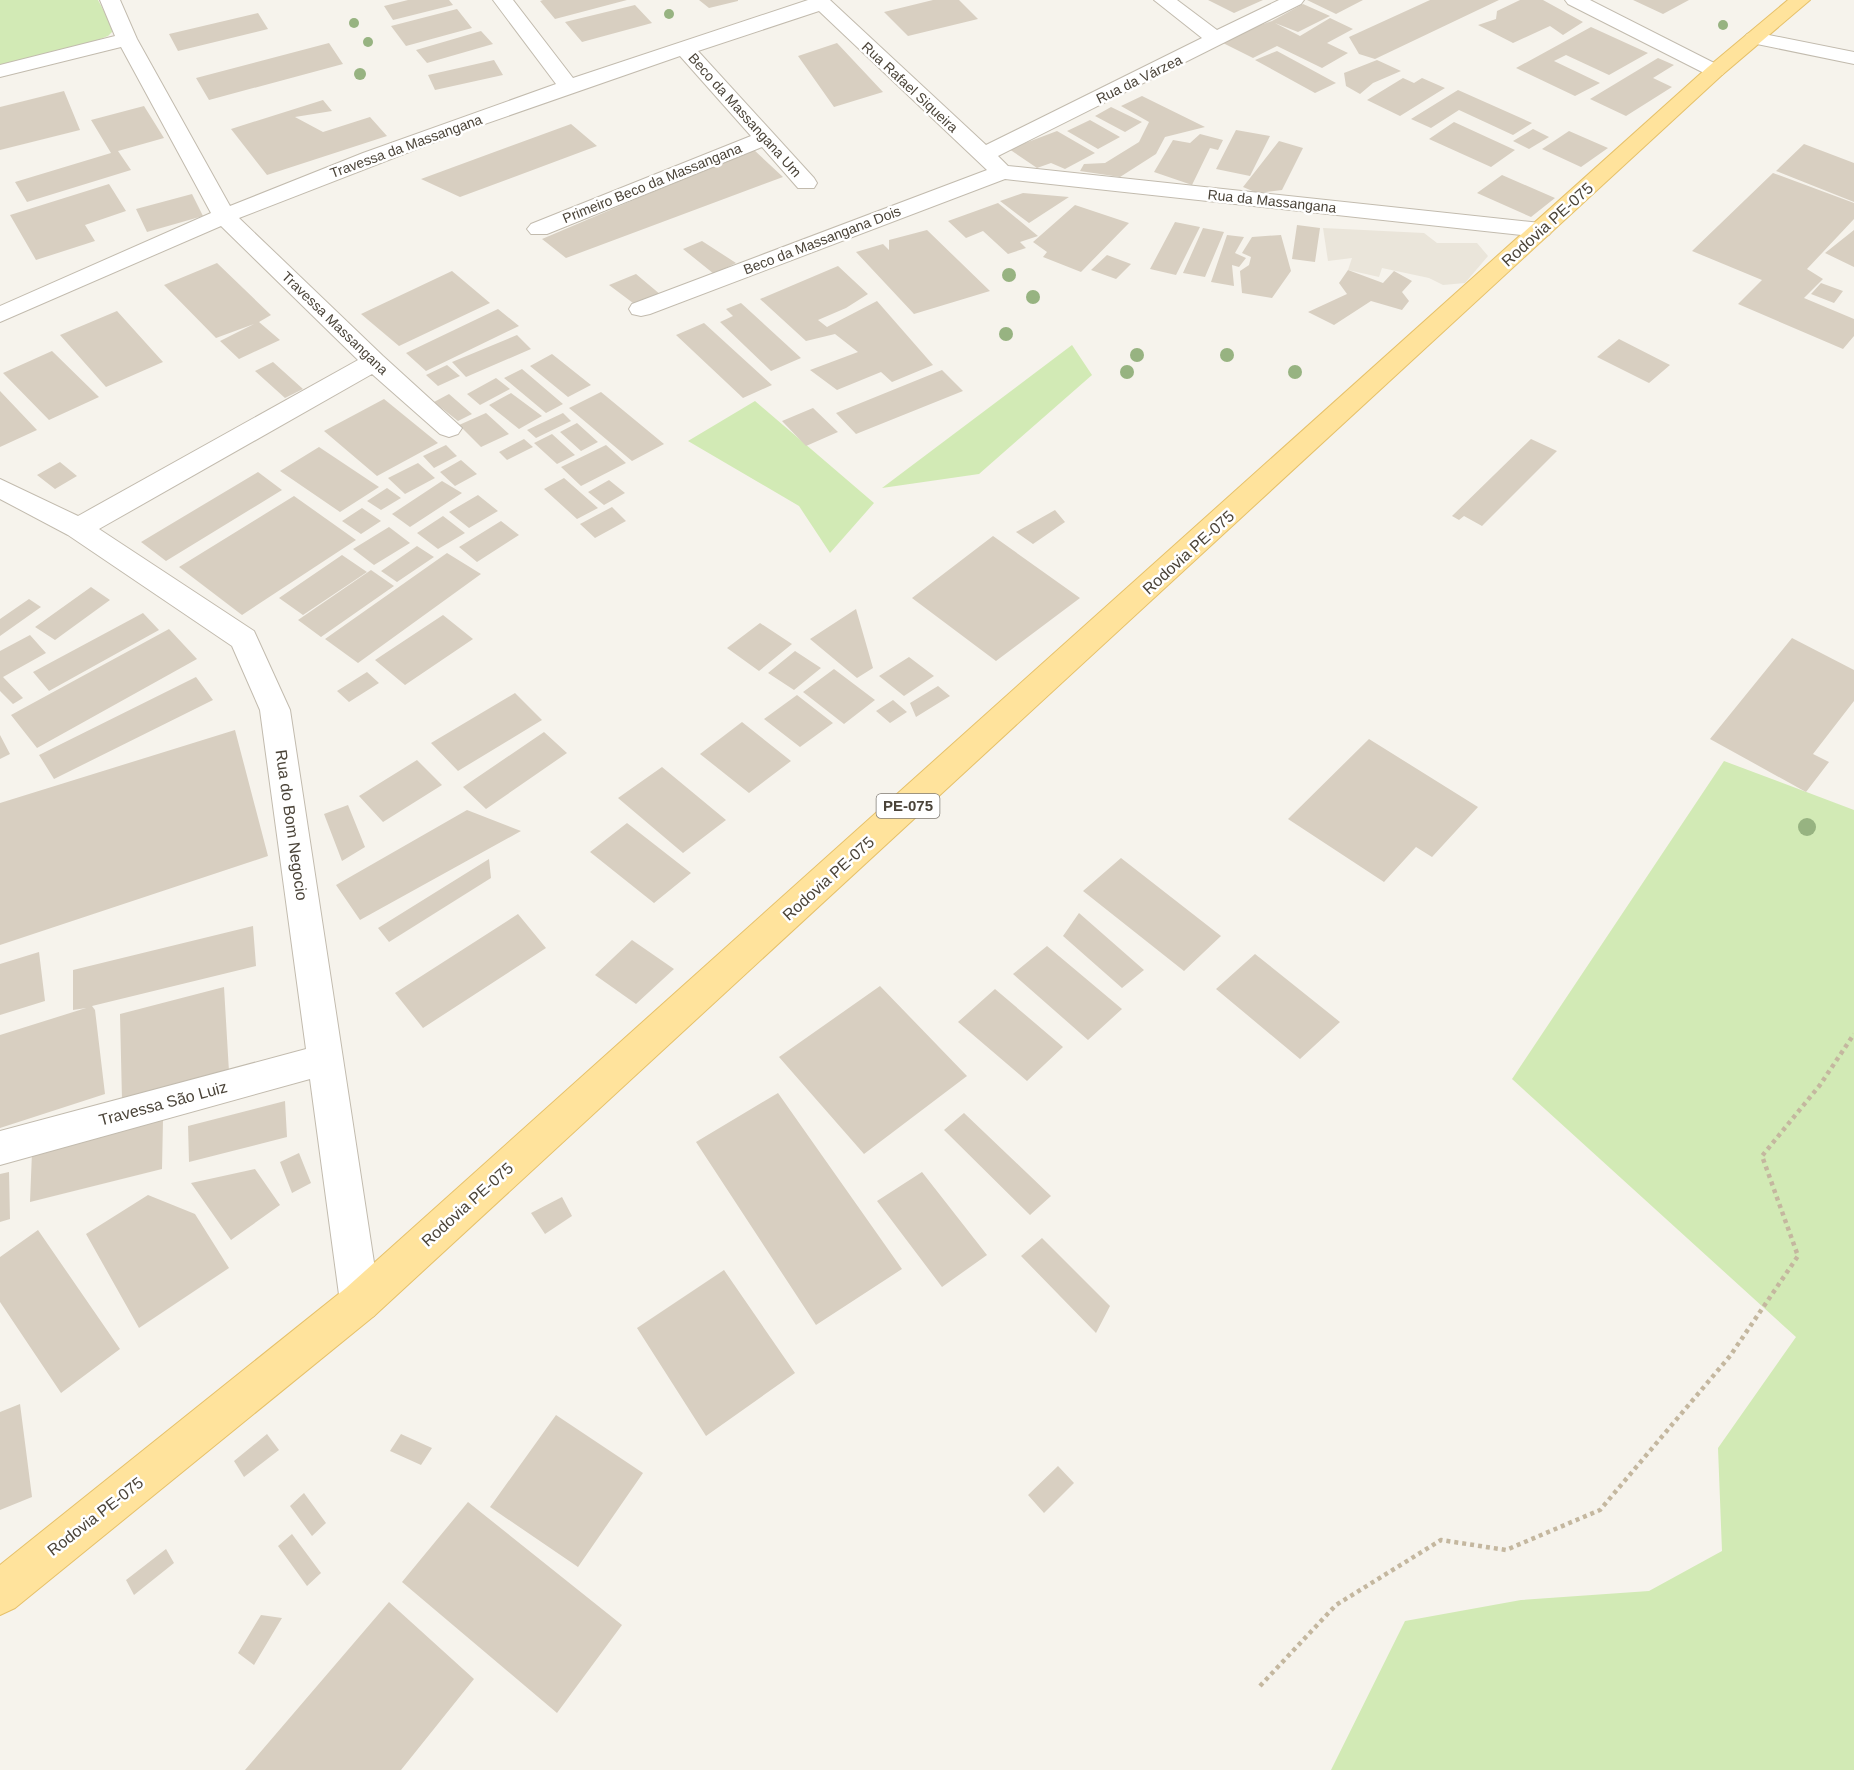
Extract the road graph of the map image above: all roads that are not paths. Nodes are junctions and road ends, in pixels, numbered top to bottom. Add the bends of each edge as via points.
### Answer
1 (110, 0) edge
2 (503, 0) edge
3 (1164, 0) edge
4 (1294, 0) edge
5 (1575, 0) edge
6 (1800, 0) edge
7 (819, 2) edge
8 (1754, 38) junction
9 (127, 39) junction
10 (1217, 40) junction
11 (684, 48) junction
12 (1854, 58) edge
13 (0, 71) edge
14 (1714, 71) junction
15 (569, 87) junction
16 (765, 138) junction
17 (983, 155) junction
18 (1003, 172) junction
19 (806, 183) dead end
20 (224, 216) junction
21 (539, 229) dead end
22 (1540, 230) junction
23 (5, 306) edge
24 (641, 309) dead end
25 (375, 362) junction
26 (449, 428) dead end
27 (0, 488) edge
28 (78, 528) junction
29 (326, 1059) junction
30 (0, 1148) edge
31 (360, 1302) junction
32 (7, 1583) edge

1 - 9 street, Travessa Massangana
2 - 15 street
3 - 10 street
4 - 10 street, Rua da Várzea
5 - 14 street
6 - 8 main road, Rodovia PE-075 / PE-075
7 - 11 street, Travessa da Massangana
7 - 17 street, Rua Rafael Siqueira
8 - 12 street
8 - 14 main road, Rodovia PE-075 / PE-075
9 - 13 street
9 - 20 street, Travessa Massangana
10 - 17 street, Rua da Várzea
11 - 15 street, Travessa da Massangana
11 - 16 street, Beco da Massangana Um
14 - 22 main road, Rodovia PE-075 / PE-075
15 - 20 street, Travessa da Massangana
16 - 19 street, Beco da Massangana Um
16 - 21 street, Primeiro Beco da Massangana
17 - 18 street, Rua Rafael Siqueira
18 - 22 street, Rua da Massangana
18 - 24 street, Beco da Massangana Dois
20 - 23 street, Travessa da Massangana
20 - 25 street, Travessa Massangana
22 - 31 main road, Rodovia PE-075 / PE-075
25 - 26 street, Travessa Massangana
25 - 28 street
27 - 28 street, Rua do Bom Negocio
28 - 29 street, Rua do Bom Negocio via 244,639 275,710
29 - 30 street, Travessa São Luiz
29 - 31 street, Rua do Bom Negocio
31 - 32 main road, Rodovia PE-075 / PE-075 via 242,1400

